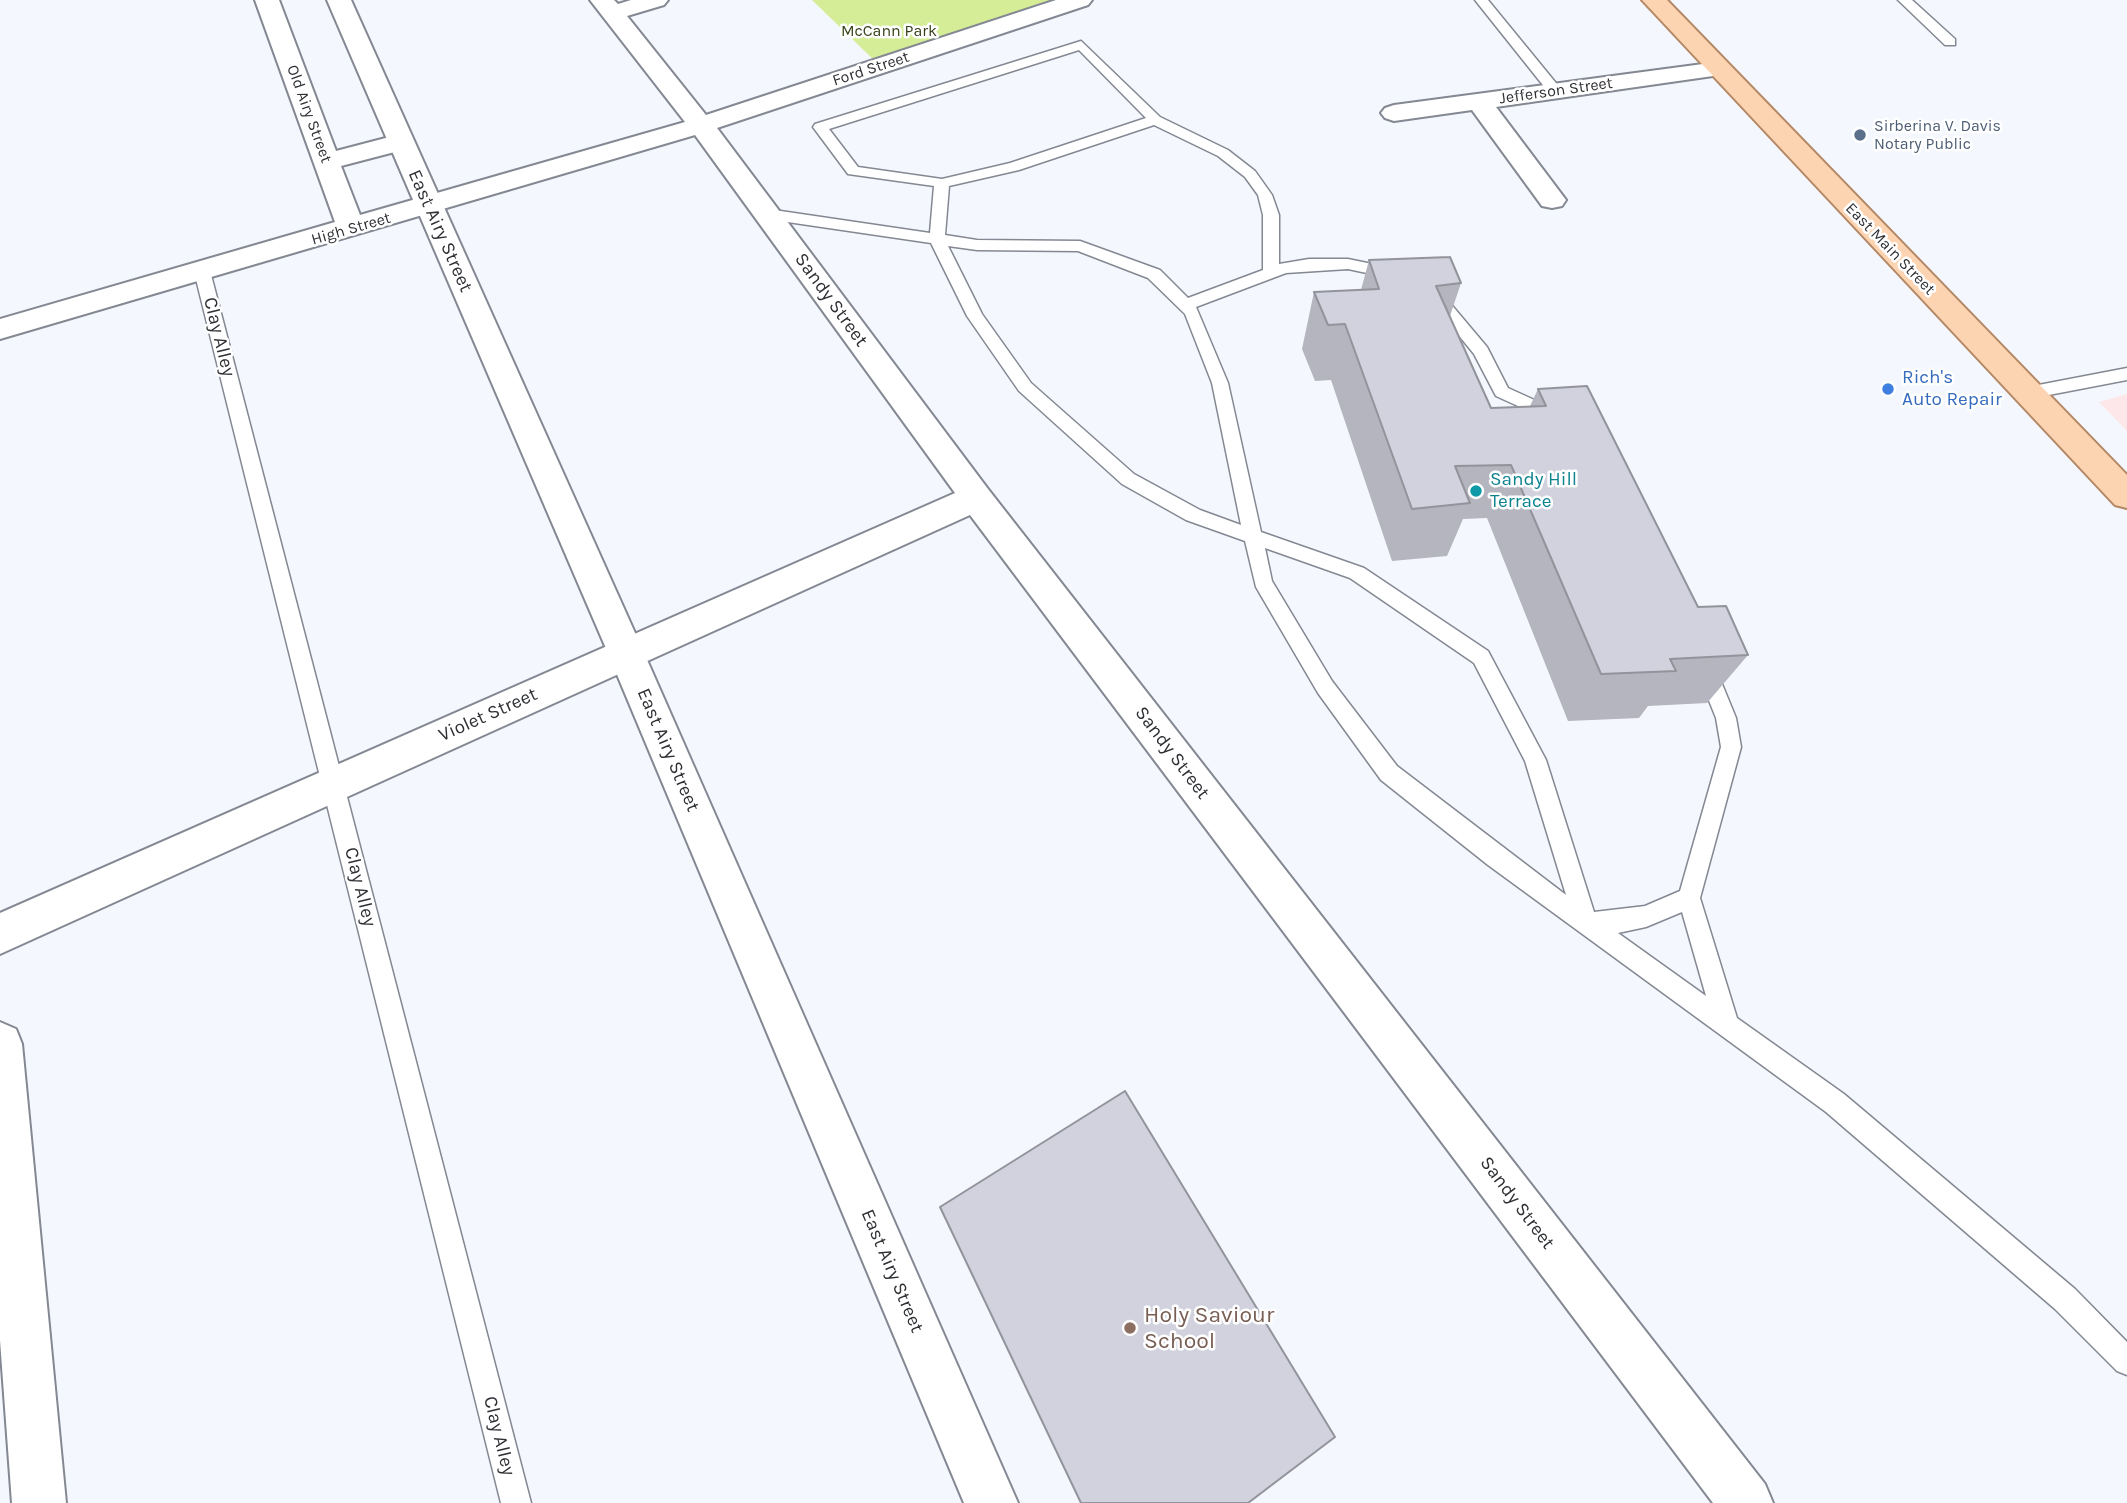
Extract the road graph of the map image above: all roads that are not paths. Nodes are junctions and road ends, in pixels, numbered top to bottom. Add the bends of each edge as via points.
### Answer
1 (267, 0) edge
2 (339, 0) edge
3 (656, 0) edge
4 (1080, 0) edge
5 (1480, 0) edge
6 (1654, 0) edge
7 (1904, 0) edge
8 (607, 7) edge
9 (1950, 41) dead end
10 (1718, 69) junction
11 (1555, 91) junction
12 (1478, 101) junction
13 (1394, 113) dead end
14 (1155, 120) junction
15 (701, 125) junction
16 (401, 142) junction
17 (327, 162) junction
18 (942, 183) junction
19 (1552, 200) dead end
20 (428, 207) junction
21 (767, 214) junction
22 (351, 229) junction
23 (937, 239) junction
24 (202, 271) junction
25 (1270, 273) junction
26 (1185, 305) junction
27 (0, 329) edge
28 (2127, 374) edge
29 (2028, 393) junction
30 (1566, 426) edge
31 (2127, 496) edge
32 (976, 498) junction
33 (1254, 538) junction
34 (1697, 651) edge
35 (626, 653) junction
36 (334, 785) junction
37 (1689, 898) junction
38 (1586, 923) junction
39 (0, 934) edge
40 (1727, 1025) junction
41 (0, 1044) edge
42 (2127, 1361) edge
43 (39, 1503) edge
44 (516, 1503) edge
45 (991, 1503) edge
46 (1746, 1503) edge

1 - 17 street, Old Airy Street
2 - 16 street, East Airy Street
3 - 8 street
4 - 15 street, Ford Street
5 - 11 lane
6 - 10 main road, East Main Street
7 - 9 lane
8 - 15 street, Sandy Street
10 - 11 street, Jefferson Street
10 - 29 main road, East Main Street
11 - 12 street, Jefferson Street
12 - 13 street, Jefferson Street
12 - 19 street
14 - 18 lane via 1014,167
14 - 18 lane via 1081,45 820,127 853,170
14 - 25 lane via 1223,153 1250,174 1265,195 1271,215
15 - 20 street, High Street
15 - 21 street, Sandy Street
16 - 17 street
16 - 20 street, East Airy Street
17 - 22 street, Old Airy Street
18 - 23 lane
20 - 22 street, High Street
20 - 35 street, East Airy Street
21 - 23 lane
21 - 32 street, Sandy Street
22 - 24 street, High Street
23 - 26 lane via 977,245 1080,246 1154,274
23 - 33 lane via 975,316 1025,387 1129,479 1193,515
24 - 27 street, High Street
24 - 36 lane, Clay Alley
25 - 26 lane
25 - 30 lane via 1309,264 1348,264 1392,273 1432,293 1481,351 1502,392
26 - 33 lane via 1192,312 1220,383
28 - 29 lane
29 - 31 main road, East Main Street
32 - 35 street, Violet Street
32 - 46 street, Sandy Street
33 - 38 lane via 1263,582 1325,687 1389,773
33 - 38 lane via 1357,573 1481,657 1535,760
34 - 37 lane via 1726,718 1731,747
35 - 36 street, Violet Street
35 - 45 street, East Airy Street
36 - 39 street, Violet Street
36 - 44 lane, Clay Alley
37 - 38 lane via 1646,916
37 - 40 lane
38 - 40 lane
40 - 42 lane via 1835,1103 2065,1300
41 - 43 street

